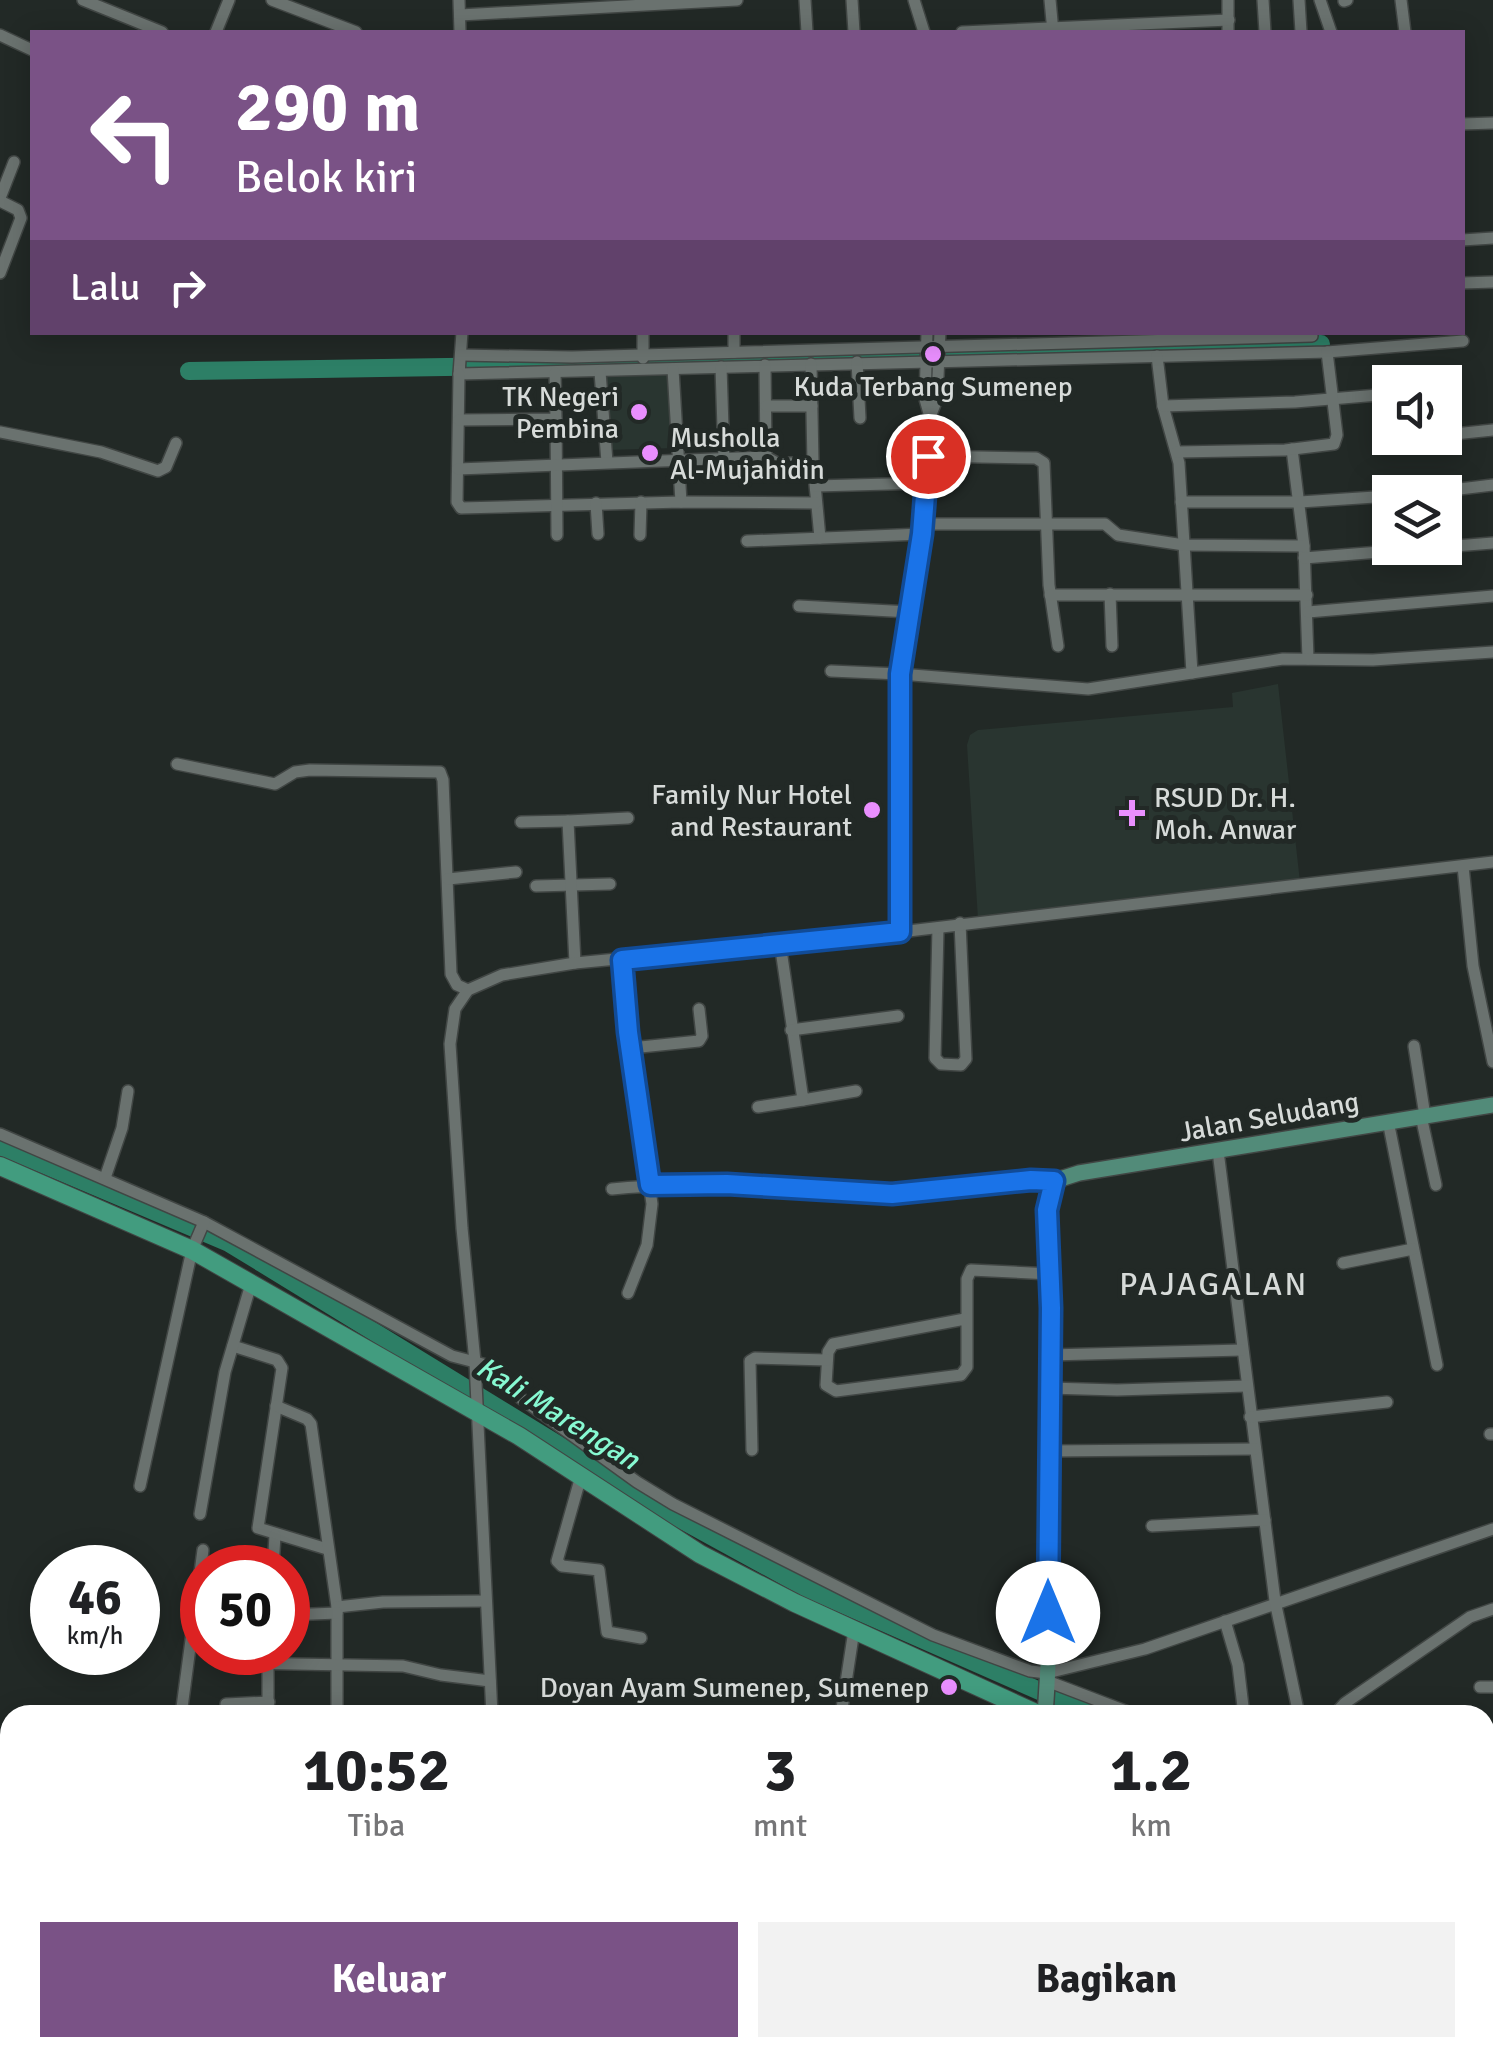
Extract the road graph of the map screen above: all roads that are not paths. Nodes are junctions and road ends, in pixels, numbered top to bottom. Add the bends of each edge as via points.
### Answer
1 (83, 0) edge
2 (229, 0) edge
3 (272, 0) edge
4 (459, 0) edge
5 (736, 0) edge
6 (805, 0) edge
7 (852, 0) edge
8 (914, 0) edge
9 (1050, 0) edge
10 (1228, 0) edge
11 (1264, 0) edge
12 (1299, 0) edge
13 (1320, 0) edge
14 (1401, 0) edge
15 (520, 6) edge
16 (460, 15) junction
17 (1228, 26) edge
18 (157, 30) edge
19 (217, 30) edge
20 (351, 30) edge
21 (460, 30) edge
22 (806, 30) edge
23 (854, 30) edge
24 (923, 30) edge
25 (1053, 30) edge
26 (1088, 30) edge
27 (1265, 30) edge
28 (1301, 30) edge
29 (1330, 30) edge
30 (1406, 30) edge
31 (0, 35) edge
32 (30, 49) edge
33 (1493, 123) edge
34 (1465, 124) edge
35 (14, 162) dead end
36 (0, 200) edge
37 (1493, 238) edge
38 (1465, 240) edge
39 (1, 265) edge
40 (1493, 282) edge
41 (1465, 283) edge
42 (462, 335) edge
43 (643, 335) edge
44 (734, 335) edge
45 (1312, 336) dead end
46 (1463, 341) dead end
47 (1111, 345) edge
48 (932, 349) edge
49 (734, 352) junction
50 (1327, 352) junction
51 (644, 354) junction
52 (1157, 356) junction
53 (856, 362) junction
54 (811, 364) junction
55 (765, 365) junction
56 (460, 366) junction
57 (722, 367) junction
58 (673, 369) junction
59 (643, 370) junction
60 (600, 372) junction
61 (555, 374) junction
62 (1372, 396) edge
63 (1332, 399) junction
64 (766, 406) junction
65 (812, 406) junction
66 (1163, 406) junction
67 (860, 418) dead end
68 (556, 419) junction
69 (459, 420) junction
70 (1493, 430) edge
71 (0, 432) edge
72 (1462, 433) edge
73 (176, 444) dead end
74 (1292, 449) junction
75 (1177, 452) junction
76 (928, 456) junction
77 (766, 457) junction
78 (724, 458) junction
79 (679, 460) junction
80 (606, 462) junction
81 (814, 463) junction
82 (556, 464) junction
83 (458, 470) junction
84 (925, 483) junction
85 (1493, 484) edge
86 (816, 486) junction
87 (1462, 488) edge
88 (1372, 497) edge
89 (641, 502) junction
90 (681, 502) junction
91 (816, 502) junction
92 (1181, 502) junction
93 (1300, 502) junction
94 (596, 503) junction
95 (557, 505) junction
96 (1046, 526) junction
97 (923, 529) junction
98 (598, 534) dead end
99 (557, 535) dead end
100 (640, 535) dead end
101 (820, 538) junction
102 (747, 541) dead end
103 (1493, 543) edge
104 (1184, 545) junction
105 (1304, 552) junction
106 (1110, 594) junction
107 (1050, 596) junction
108 (1307, 596) junction
109 (1493, 596) edge
110 (1186, 598) junction
111 (798, 606) dead end
112 (910, 612) junction
113 (1308, 612) junction
114 (1058, 646) dead end
115 (1112, 646) dead end
116 (1493, 652) edge
117 (1308, 659) junction
118 (831, 672) dead end
119 (900, 674) junction
120 (1192, 674) junction
121 (177, 764) dead end
122 (628, 818) dead end
123 (568, 821) junction
124 (521, 822) dead end
125 (1493, 862) edge
126 (1464, 866) junction
127 (516, 872) dead end
128 (448, 878) junction
129 (610, 884) dead end
130 (536, 886) dead end
131 (570, 886) junction
132 (960, 924) junction
133 (938, 928) junction
134 (900, 932) junction
135 (780, 943) junction
136 (622, 960) junction
137 (575, 963) junction
138 (468, 990) junction
139 (699, 1009) dead end
140 (898, 1016) dead end
141 (791, 1030) junction
142 (1414, 1046) dead end
143 (631, 1048) junction
144 (1493, 1062) edge
145 (128, 1091) dead end
146 (856, 1092) dead end
147 (803, 1100) junction
148 (1493, 1105) edge
149 (758, 1107) dead end
150 (1423, 1116) junction
151 (1388, 1122) junction
152 (0, 1134) edge
153 (1218, 1151) junction
154 (0, 1166) edge
155 (106, 1178) junction
156 (1054, 1181) junction
157 (650, 1185) junction
158 (1436, 1185) dead end
159 (612, 1189) dead end
160 (199, 1235) junction
161 (1414, 1248) junction
162 (1344, 1263) dead end
163 (1051, 1274) junction
164 (252, 1284) junction
165 (628, 1293) dead end
166 (965, 1319) junction
167 (233, 1346) junction
168 (1242, 1350) junction
169 (1050, 1355) junction
170 (827, 1360) junction
171 (1437, 1365) dead end
172 (475, 1366) junction
173 (1246, 1386) junction
174 (1049, 1388) junction
175 (1387, 1402) dead end
176 (476, 1404) junction
177 (276, 1406) junction
178 (1250, 1417) junction
179 (752, 1450) dead end
180 (1255, 1450) junction
181 (1051, 1451) junction
182 (580, 1476) junction
183 (140, 1486) dead end
184 (200, 1514) dead end
185 (1265, 1520) junction
186 (1152, 1526) dead end
187 (1493, 1528) edge
188 (275, 1535) junction
189 (274, 1545) edge
190 (327, 1549) junction
191 (486, 1601) junction
192 (1275, 1602) junction
193 (1493, 1609) edge
194 (337, 1610) junction
195 (310, 1613) edge
196 (1225, 1621) junction
197 (854, 1630) junction
198 (641, 1638) dead end
199 (310, 1661) edge
200 (338, 1663) junction
201 (186, 1675) edge
202 (268, 1675) edge
203 (1047, 1677) junction
204 (490, 1681) junction
205 (226, 1704) dead end
206 (182, 1705) edge
207 (237, 1705) edge
208 (269, 1705) edge
209 (337, 1705) edge
210 (491, 1705) edge
211 (842, 1705) edge
212 (1027, 1705) edge
213 (1044, 1705) edge
214 (1113, 1705) edge
215 (1243, 1705) edge
216 (1296, 1705) edge
217 (1344, 1705) edge

1 - 18 street
2 - 19 street
3 - 20 street
4 - 16 street
5 - 15 street
6 - 22 street
7 - 23 street
8 - 24 street
9 - 25 street
10 - 17 street
11 - 27 street
12 - 28 street
13 - 29 street
14 - 30 street
15 - 16 street
16 - 21 street
17 - 26 street
31 - 32 street
33 - 34 street
35 - 36 street
36 - 39 street via 21,218
37 - 38 street
40 - 41 street
42 - 56 street
43 - 51 street
44 - 49 street
45 - 47 street
46 - 50 street
47 - 48 street
47 - 52 street
48 - 49 street
48 - 53 street
48 - 76 street via 925,399
49 - 51 street
50 - 52 street
50 - 63 street
51 - 56 street
51 - 59 street
52 - 66 street
53 - 54 street
53 - 67 street
54 - 55 street
54 - 65 street
55 - 57 street
55 - 64 street
56 - 61 street
56 - 69 street
57 - 58 street
57 - 78 street
58 - 59 street
58 - 79 street
59 - 60 street
60 - 61 street
60 - 80 street
61 - 68 street
62 - 63 street
63 - 66 street
63 - 74 street via 1334,444
64 - 65 street
64 - 77 street
65 - 81 street
66 - 75 street
68 - 69 street
68 - 82 street
69 - 83 street
70 - 72 street
71 - 73 street via 102,452 158,471
74 - 75 street
74 - 93 street
75 - 92 street
76 - 84 street
76 - 96 street via 1040,460 1046,468
77 - 78 street
77 - 81 street
78 - 79 street
79 - 80 street
79 - 90 street
80 - 82 street
81 - 86 street
82 - 83 street
82 - 95 street
83 - 95 street via 461,508
84 - 86 street
84 - 97 street
85 - 87 street
86 - 91 street
88 - 93 street
89 - 90 street
89 - 94 street
89 - 100 street
90 - 91 street
91 - 101 street
92 - 93 street
92 - 104 street
93 - 105 street
94 - 95 street
94 - 98 street
95 - 99 street
96 - 97 street
96 - 104 street via 1105,524 1118,535
96 - 107 street
97 - 101 street
97 - 112 street
101 - 102 street
103 - 105 street
104 - 105 street
104 - 110 street
105 - 108 street
106 - 107 street
106 - 110 street
106 - 115 street
107 - 114 street
108 - 110 street
108 - 113 street
109 - 113 street
110 - 120 street
111 - 112 street
112 - 119 street
113 - 117 street
116 - 117 street
117 - 120 street
118 - 119 street
119 - 120 street via 1088,689
119 - 134 street
121 - 128 street via 275,784 310,770 440,772
122 - 123 street
123 - 124 street
123 - 131 street
125 - 126 street
126 - 132 street
126 - 144 street via 1473,966
127 - 128 street
128 - 138 street via 451,974
129 - 131 street
130 - 131 street
131 - 137 street
132 - 133 street
132 - 133 street via 966,1059 961,1065 935,1058
133 - 134 street
134 - 135 street
135 - 136 street
135 - 141 street
136 - 137 street
136 - 143 street
137 - 138 street via 502,974
138 - 172 street via 454,1009 450,1044
139 - 143 street via 699,1041
140 - 141 street
141 - 147 street
142 - 150 street
143 - 157 street
145 - 155 street
146 - 147 street
147 - 149 street
148 - 150 main road, Jalan Seludang
150 - 151 main road, Jalan Seludang
150 - 158 street
151 - 153 main road, Jalan Seludang
151 - 161 street
152 - 155 street
153 - 156 main road, Jalan Seludang
153 - 168 street
154 - 160 highway
155 - 160 street
156 - 157 street via 892,1194
156 - 163 main road via 1047,1210
157 - 159 street
157 - 165 street via 647,1245
160 - 164 highway
160 - 172 street via 370,1310
160 - 183 street
161 - 162 street
161 - 171 street
163 - 166 street via 972,1270
163 - 169 main road
164 - 167 street
164 - 176 highway
166 - 170 street via 833,1344
166 - 170 street via 967,1368 961,1375 836,1391 826,1385
167 - 177 street via 281,1363
167 - 184 street
168 - 169 street
168 - 173 street
169 - 174 main road
170 - 179 street via 750,1361
172 - 176 street
172 - 203 street via 494,1367 515,1394 673,1504 934,1635
173 - 174 street
173 - 178 street
174 - 181 main road
175 - 178 street
176 - 182 highway
176 - 191 street
177 - 188 street via 256,1524
177 - 190 street via 310,1424
178 - 180 street
180 - 181 street
180 - 185 street
181 - 203 main road
182 - 197 highway via 700,1554
182 - 198 street via 556,1561 601,1572 606,1632
185 - 186 street
185 - 192 street
187 - 192 street
188 - 189 street
188 - 190 street
190 - 194 street
191 - 194 street via 384,1602
191 - 204 street
192 - 196 street
192 - 216 street
193 - 217 street via 1470,1617
194 - 195 street
194 - 200 street
196 - 203 street
196 - 215 street
197 - 211 street
197 - 212 highway
199 - 200 street
200 - 204 street
200 - 209 street
201 - 206 street
202 - 208 street
203 - 213 main road
203 - 214 street
204 - 210 street
205 - 207 street

